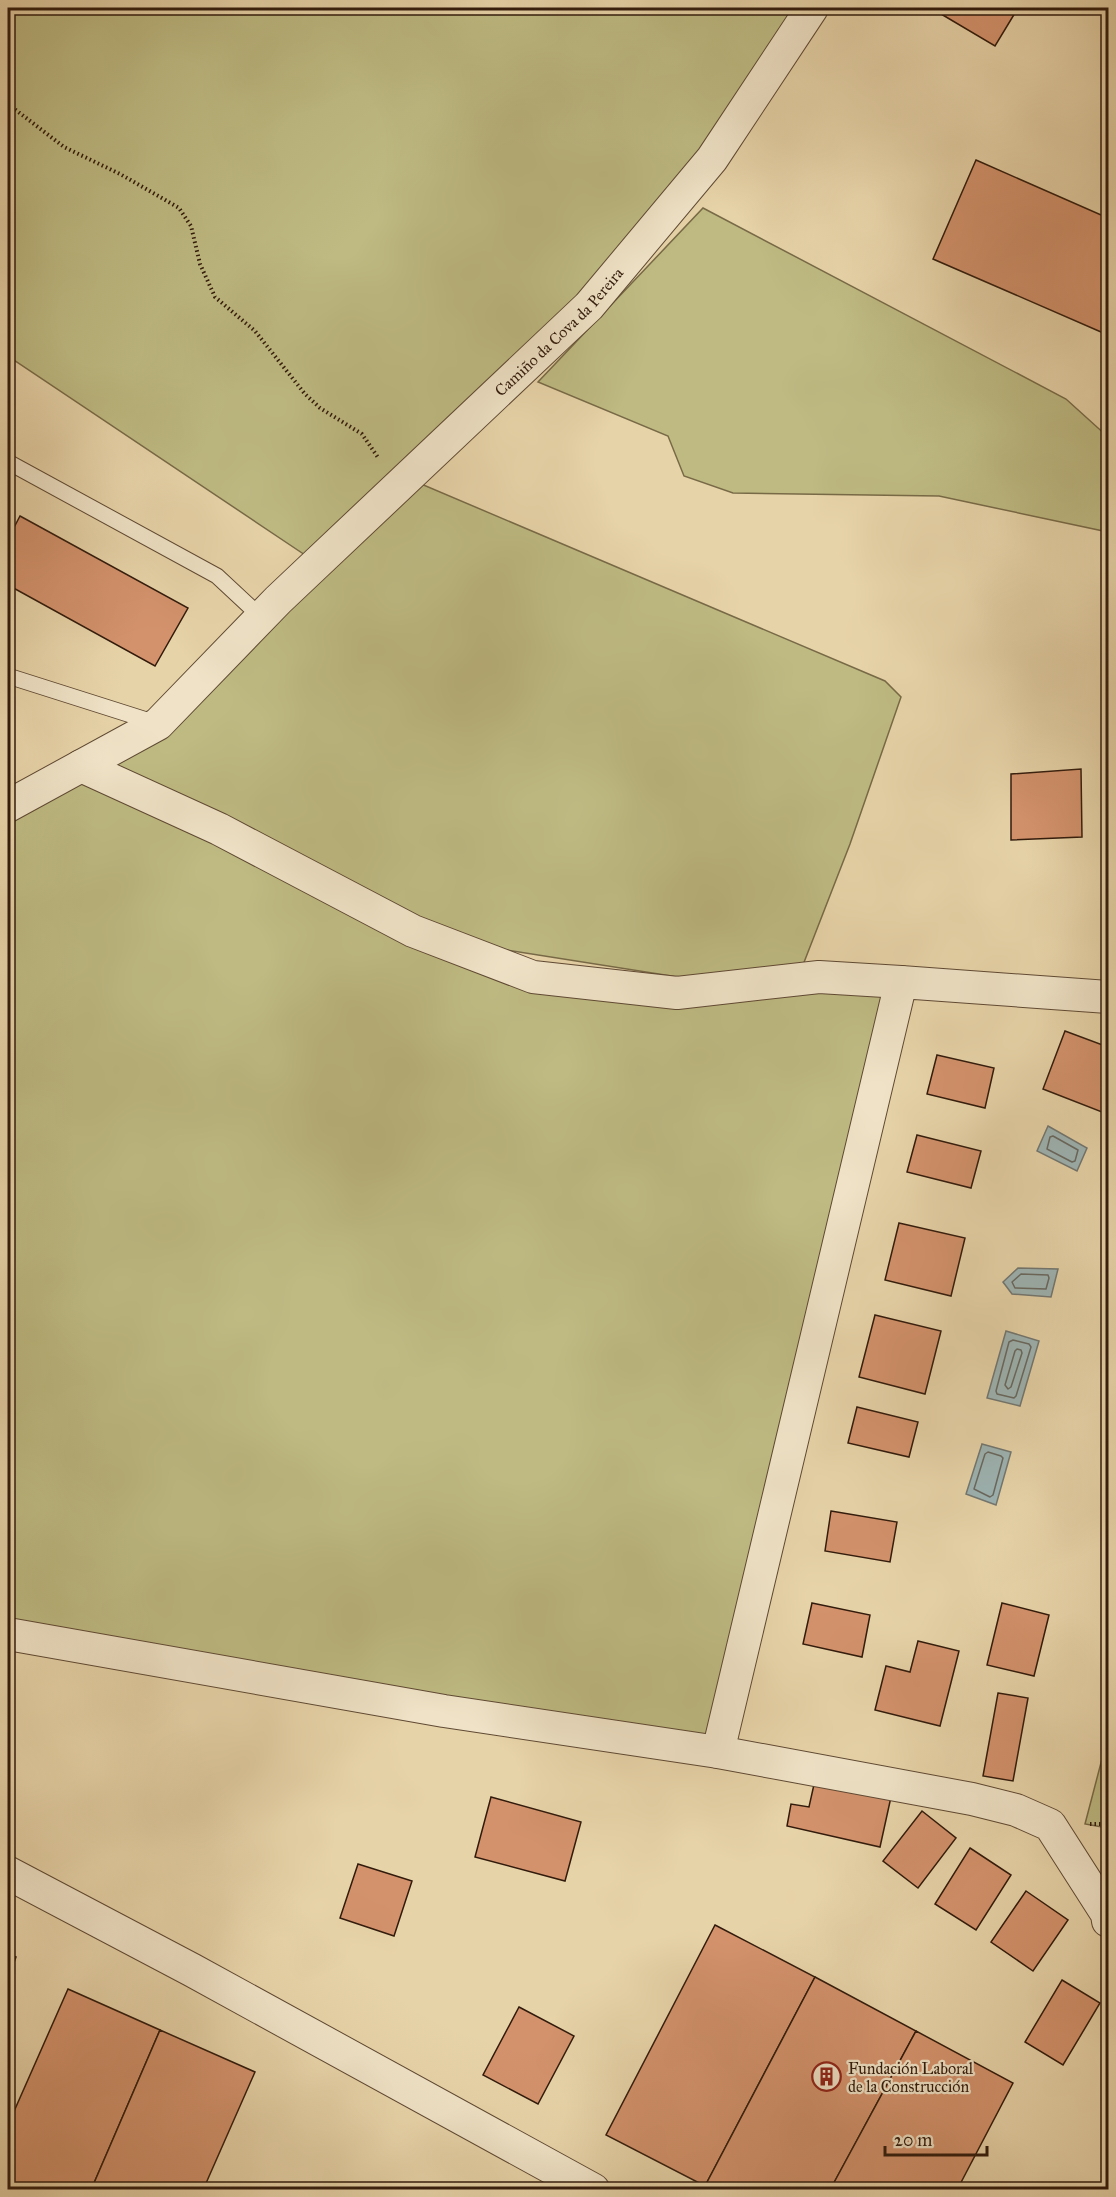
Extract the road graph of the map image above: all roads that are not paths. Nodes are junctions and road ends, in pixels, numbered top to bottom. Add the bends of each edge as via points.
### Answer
1 (812, 8) edge
2 (8, 462) edge
3 (261, 617) junction
4 (8, 676) edge
5 (158, 724) junction
6 (81, 766) junction
7 (8, 806) edge
8 (901, 981) junction
9 (1108, 997) edge
10 (8, 1634) edge
11 (718, 1752) junction
12 (8, 1873) edge
13 (1108, 1921) edge
14 (594, 2190) edge

1 - 3 street, Camiño da Cova da Pereira via 712,159 589,306
2 - 3 lane via 218,576
3 - 5 street, Camiño da Cova da Pereira
4 - 5 lane
5 - 6 street, Camiño da Cova da Pereira
6 - 7 street, Camiño da Cova da Pereira
6 - 8 street via 219,829 413,931 533,977 677,993 819,977
8 - 9 street
8 - 11 street
10 - 11 street via 444,1711
11 - 13 street via 972,1799 1033,1817 1050,1825
12 - 14 street

